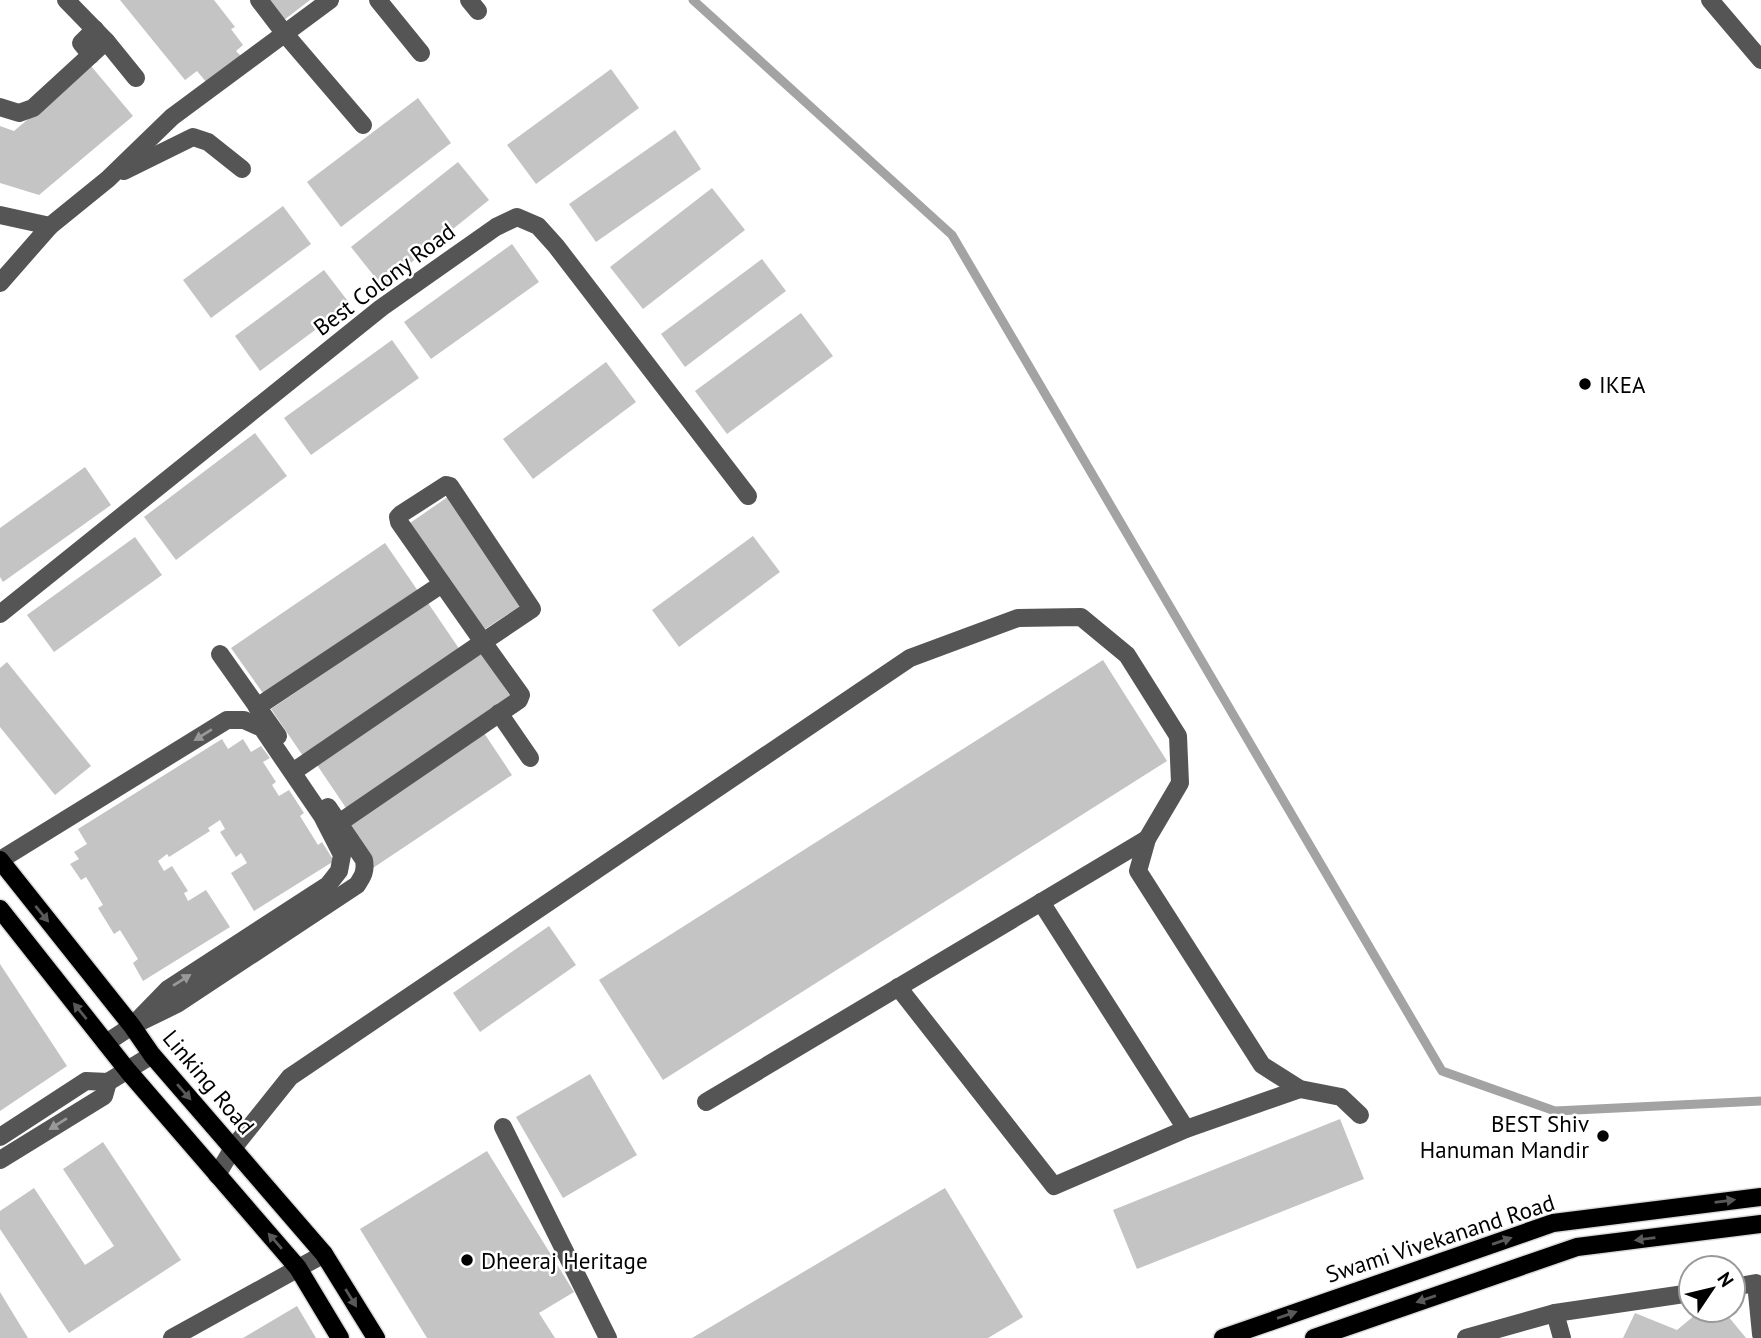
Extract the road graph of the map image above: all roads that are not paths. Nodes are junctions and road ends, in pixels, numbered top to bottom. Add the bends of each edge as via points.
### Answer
1 (66, 0) edge
2 (259, 0) edge
3 (330, 0) edge
4 (378, 0) edge
5 (1710, 0) edge
6 (285, 34) junction
7 (101, 35) junction
8 (421, 52) dead end
9 (1761, 60) edge
10 (136, 78) dead end
11 (0, 107) edge
12 (363, 125) dead end
13 (242, 169) dead end
14 (108, 179) junction
15 (0, 215) edge
16 (50, 226) junction
17 (0, 283) edge
18 (748, 496) dead end
19 (442, 584) junction
20 (0, 614) edge
21 (484, 642) junction
22 (220, 654) dead end
23 (257, 707) junction
24 (499, 713) junction
25 (530, 758) dead end
26 (300, 767) junction
27 (339, 823) junction
28 (1147, 839) junction
29 (0, 860) edge
30 (1041, 902) junction
31 (0, 909) edge
32 (898, 987) junction
33 (132, 1026) junction
34 (106, 1043) junction
35 (152, 1055) junction
36 (128, 1071) junction
37 (108, 1082) junction
38 (1300, 1089) junction
39 (706, 1102) dead end
40 (1360, 1115) dead end
41 (503, 1127) dead end
42 (1186, 1129) junction
43 (0, 1137) edge
44 (233, 1149) junction
45 (0, 1160) edge
46 (217, 1175) junction
47 (1761, 1197) edge
48 (1761, 1224) edge
49 (324, 1254) junction
50 (1451, 1258) junction
51 (298, 1268) junction
52 (1759, 1283) edge
53 (1461, 1287) junction
54 (1677, 1295) edge
55 (1555, 1314) junction
56 (1761, 1334) edge
57 (172, 1338) edge
58 (340, 1338) edge
59 (376, 1338) edge
60 (608, 1338) edge
61 (1223, 1338) edge
62 (1314, 1338) edge
63 (1466, 1338) edge
64 (1562, 1338) edge

1 - 7 street
2 - 6 street
3 - 6 street
4 - 8 street
5 - 9 street
6 - 12 street
6 - 14 street via 172,117
7 - 10 street
7 - 11 street via 81,43 91,55 33,108 19,113
13 - 14 street via 208,142 193,137
14 - 16 street
15 - 16 street
16 - 17 street
18 - 20 street, Best Colony Road via 556,246 538,226 517,217 381,308
19 - 21 street
19 - 21 street via 398,517 446,485 532,609
19 - 23 street
21 - 24 street via 521,695
21 - 26 street
22 - 23 street
23 - 26 street
24 - 25 street
24 - 27 street
26 - 27 street
27 - 33 street via 364,860 366,868 357,885 177,1003
28 - 30 street
28 - 38 street via 1138,871 1262,1065
28 - 44 street via 1180,783 1178,736 1128,655 1081,617 1018,618 910,658 301,1069
29 -> 33 main road, Linking Road
33 -> 29 street via 168,989 328,885 339,870 342,855 322,816 262,728 244,720 227,720
30 - 32 street
30 - 42 street
34 -> 31 main road
32 - 39 street
32 - 42 street via 1054,1186
33 - 34 street
33 - 35 main road, Linking Road
34 - 36 main road
35 - 36 street
35 -> 44 main road, Linking Road
36 - 37 street
36 - 46 main road
37 - 43 street via 86,1081
37 -> 45 street via 104,1096
38 - 40 street via 1341,1097
38 - 42 street
41 - 60 street
44 - 46 street
44 - 49 main road, Linking Road
51 -> 46 main road
50 -> 47 main road, Swami Vivekanand Road via 1553,1223
48 -> 53 main road via 1577,1247
49 - 51 street
49 -> 59 main road, Linking Road
50 - 53 main road
61 -> 50 main road, Swami Vivekanand Road
51 - 57 street
51 - 58 main road
52 - 56 street
53 -> 62 main road
54 - 55 street
55 - 63 street
55 - 64 street

